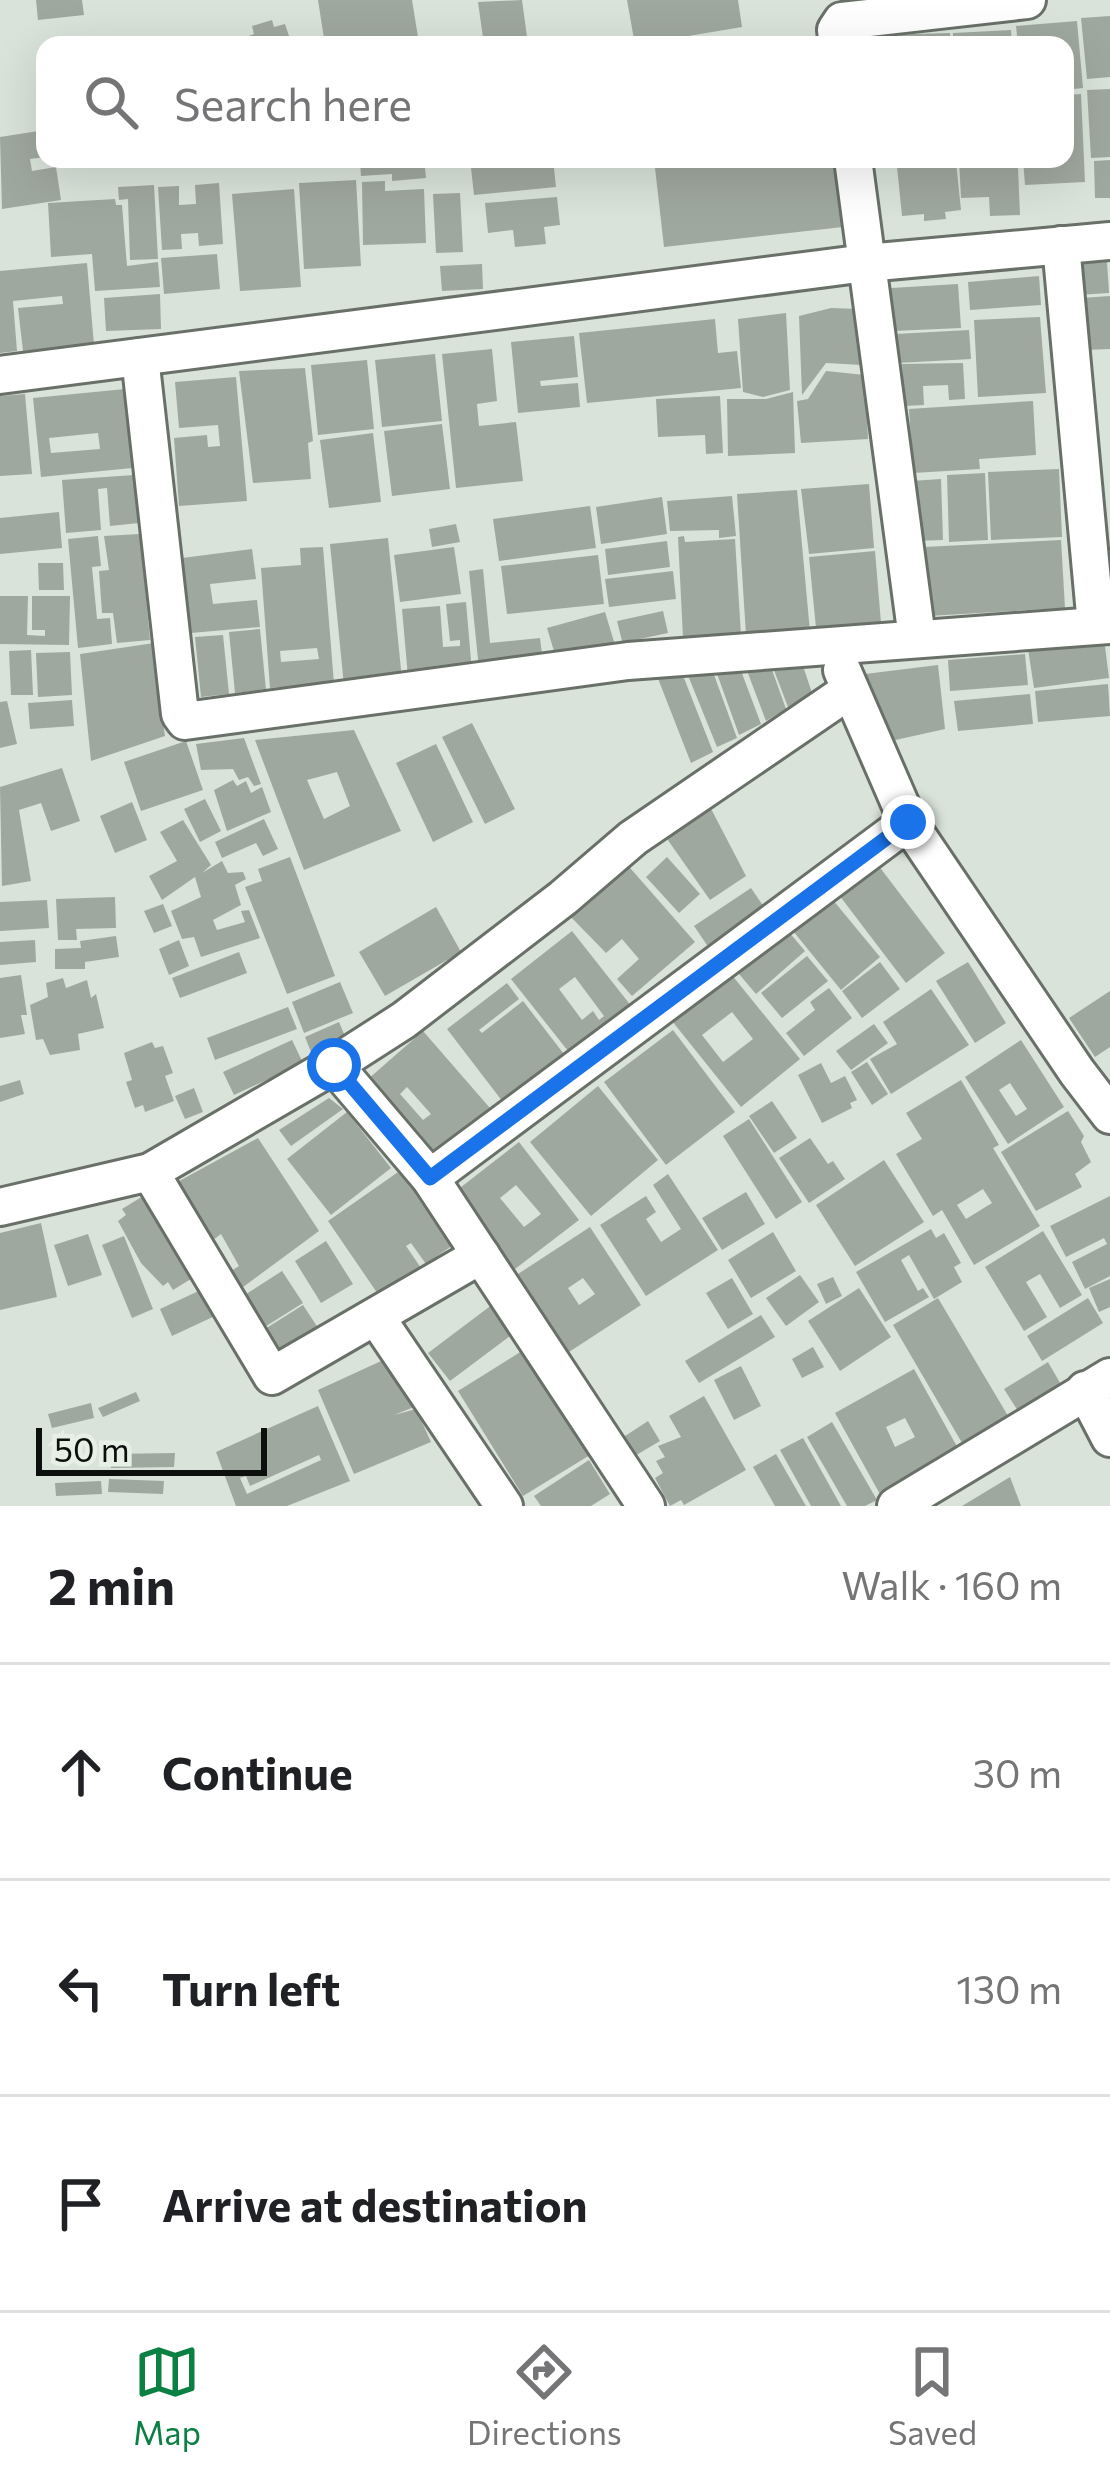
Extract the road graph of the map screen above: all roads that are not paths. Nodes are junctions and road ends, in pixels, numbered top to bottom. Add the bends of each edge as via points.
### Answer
1 (1027, 0) edge
2 (837, 36) edge
3 (854, 168) edge
4 (1110, 241) edge
5 (1061, 245) junction
6 (866, 263) junction
7 (140, 357) junction
8 (0, 375) edge
9 (1103, 625) edge
10 (917, 638) junction
11 (831, 645) junction
12 (850, 690) junction
13 (908, 822) junction
14 (334, 1065) junction
15 (1110, 1115) edge
16 (150, 1172) junction
17 (430, 1178) junction
18 (0, 1208) edge
19 (481, 1255) junction
20 (376, 1317) junction
21 (1098, 1383) edge
22 (1110, 1438) edge
23 (504, 1506) edge
24 (646, 1506) edge
25 (896, 1506) edge

1 - 2 street via 842,21
3 - 6 street
4 - 5 street
5 - 6 street
5 - 9 street
6 - 7 street
6 - 10 street
7 - 8 street
7 - 11 street via 185,721 628,661
9 - 10 street
10 - 11 street
11 - 12 street
12 - 13 street
12 - 14 street via 634,838 404,1020
13 - 15 street
13 - 17 street
14 - 16 street
14 - 17 street
16 - 18 street
16 - 20 street via 272,1376
17 - 19 street
19 - 20 street
19 - 24 street
20 - 23 street
21 - 22 street
21 - 25 street

